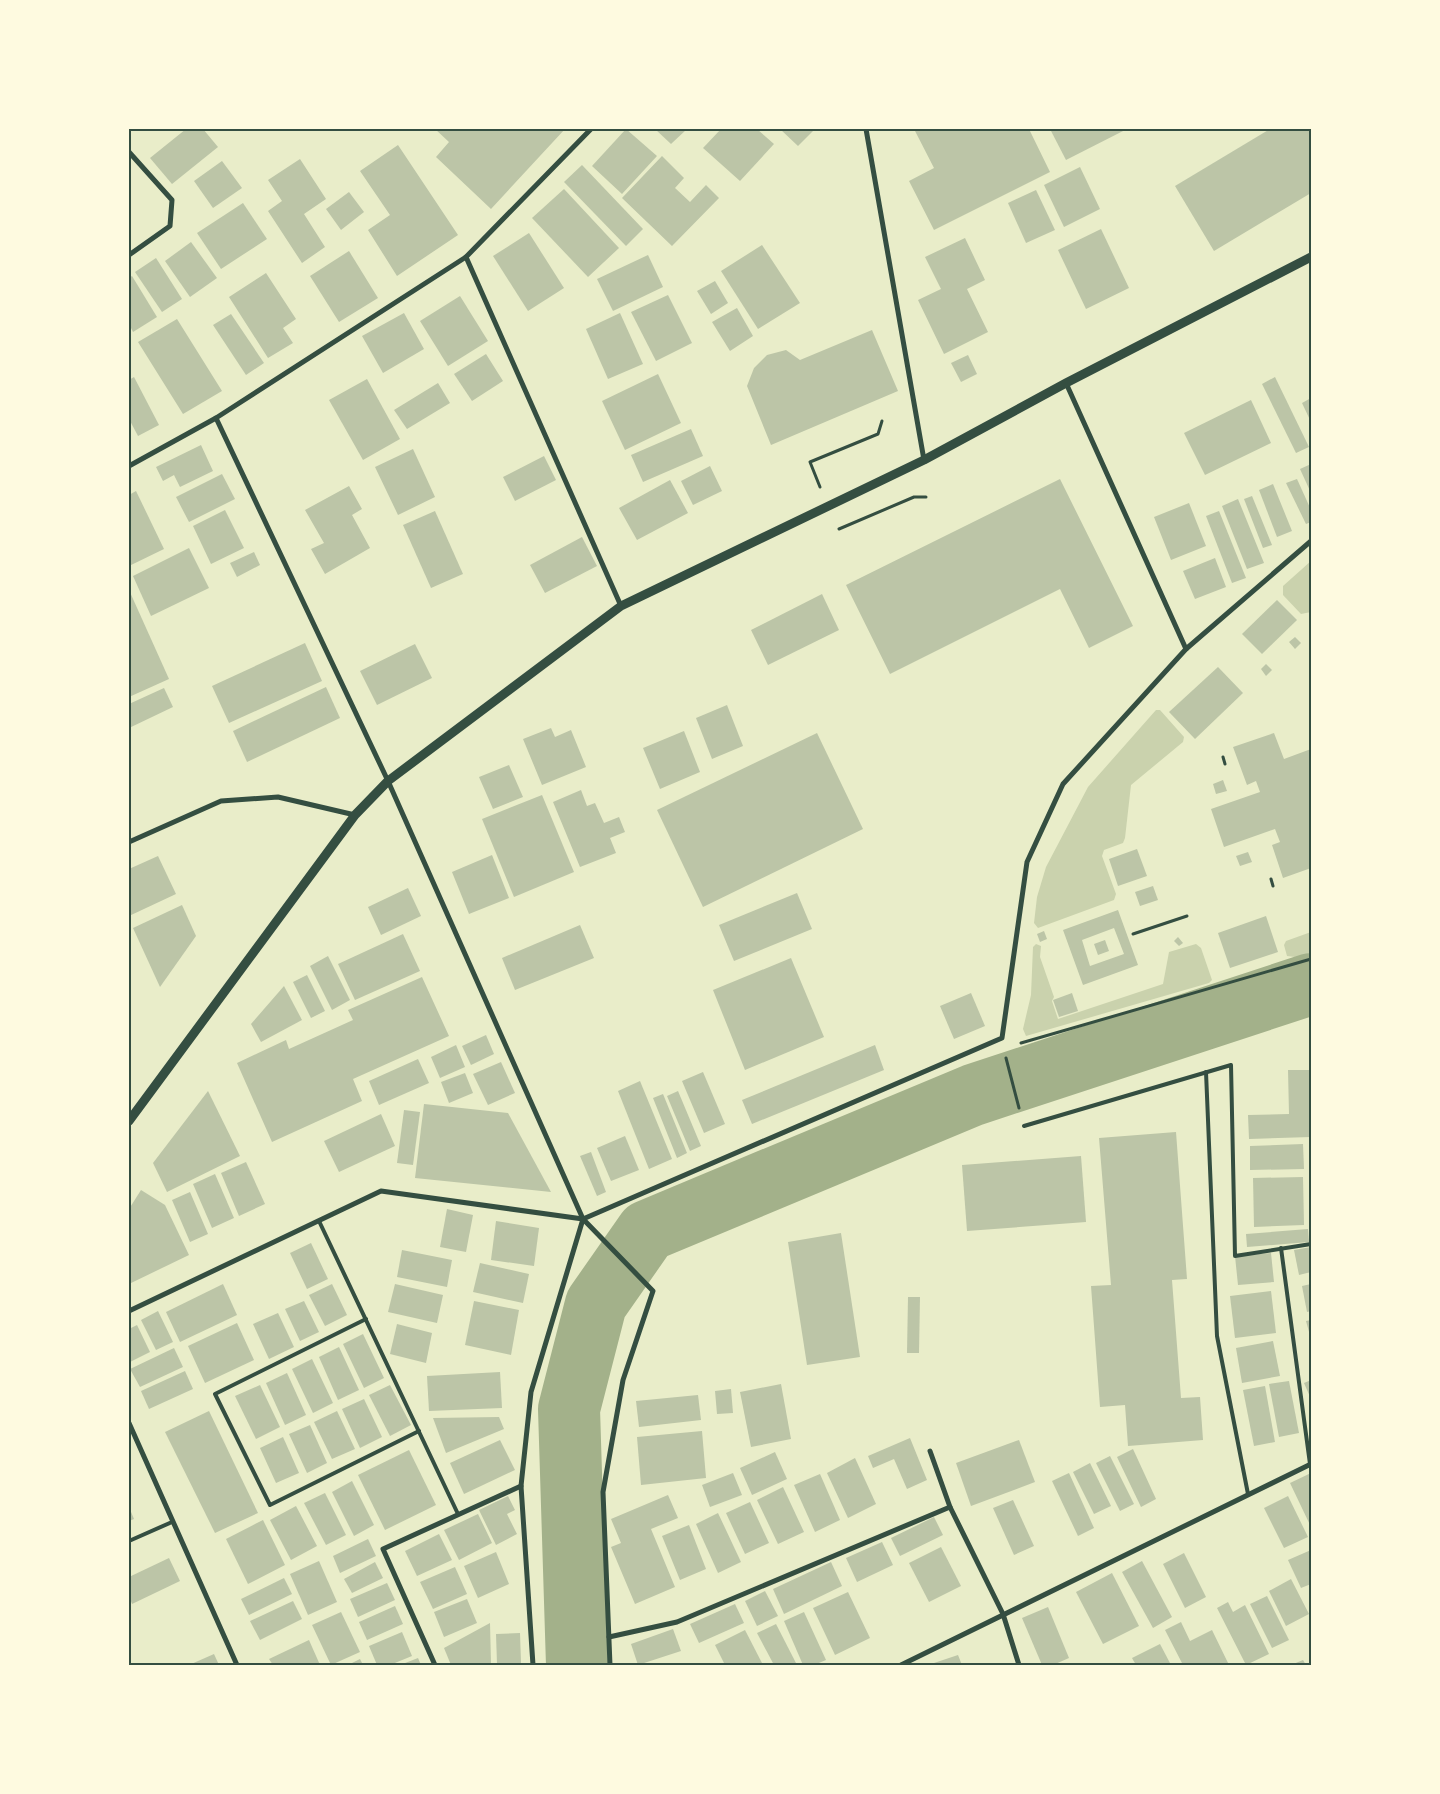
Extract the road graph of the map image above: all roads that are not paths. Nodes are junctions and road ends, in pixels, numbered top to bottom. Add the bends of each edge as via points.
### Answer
1 (590, 129) edge
2 (866, 129) edge
3 (129, 152) edge
4 (129, 255) edge
5 (466, 257) junction
6 (1311, 257) edge
7 (1066, 383) junction
8 (216, 418) junction
9 (924, 460) junction
10 (129, 466) edge
11 (1311, 541) edge
12 (621, 606) junction
13 (1186, 648) junction
14 (388, 781) junction
15 (355, 815) junction
16 (129, 842) edge
17 (1206, 1072) junction
18 (129, 1121) edge
19 (1024, 1126) road end
20 (583, 1219) junction
21 (319, 1221) junction
22 (1311, 1244) edge
23 (1281, 1248) junction
24 (129, 1311) edge
25 (366, 1319) junction
26 (129, 1422) edge
27 (419, 1431) junction
28 (930, 1451) dead end
29 (1311, 1464) edge
30 (522, 1486) junction
31 (1248, 1494) junction
32 (950, 1507) junction
33 (458, 1514) junction
34 (172, 1522) junction
35 (129, 1541) edge
36 (1003, 1614) junction
37 (609, 1637) junction
38 (237, 1665) edge
39 (435, 1665) edge
40 (533, 1665) edge
41 (610, 1665) edge
42 (901, 1665) edge
43 (1019, 1665) edge

1 - 5 street
2 - 9 street
3 - 4 street via 172,200 170,226
5 - 8 street
5 - 12 street
6 - 7 street
7 - 9 street
7 - 13 street
8 - 10 street
8 - 14 street
9 - 12 street
11 - 13 street
12 - 14 street
13 - 20 street via 1063,784 1027,862 1002,1038
14 - 15 street
14 - 20 street
15 - 16 street via 278,797 221,801
15 - 18 street
17 - 19 lane
17 - 23 lane via 1231,1065 1235,1256
17 - 31 lane via 1217,1336
20 - 21 street via 381,1191
20 - 30 street via 531,1392
20 - 37 street via 652,1291 624,1380 603,1492
21 - 24 street
21 - 25 lane
22 - 23 lane
23 - 29 lane
25 - 27 lane
25 - 27 lane via 215,1394 270,1505
26 - 34 street
27 - 33 lane
28 - 32 street
29 - 31 street
30 - 33 street
30 - 40 street
31 - 36 street
32 - 36 street
32 - 37 street via 677,1622
33 - 39 street via 383,1549
34 - 35 lane
34 - 38 street
36 - 42 street
36 - 43 street
37 - 41 street

